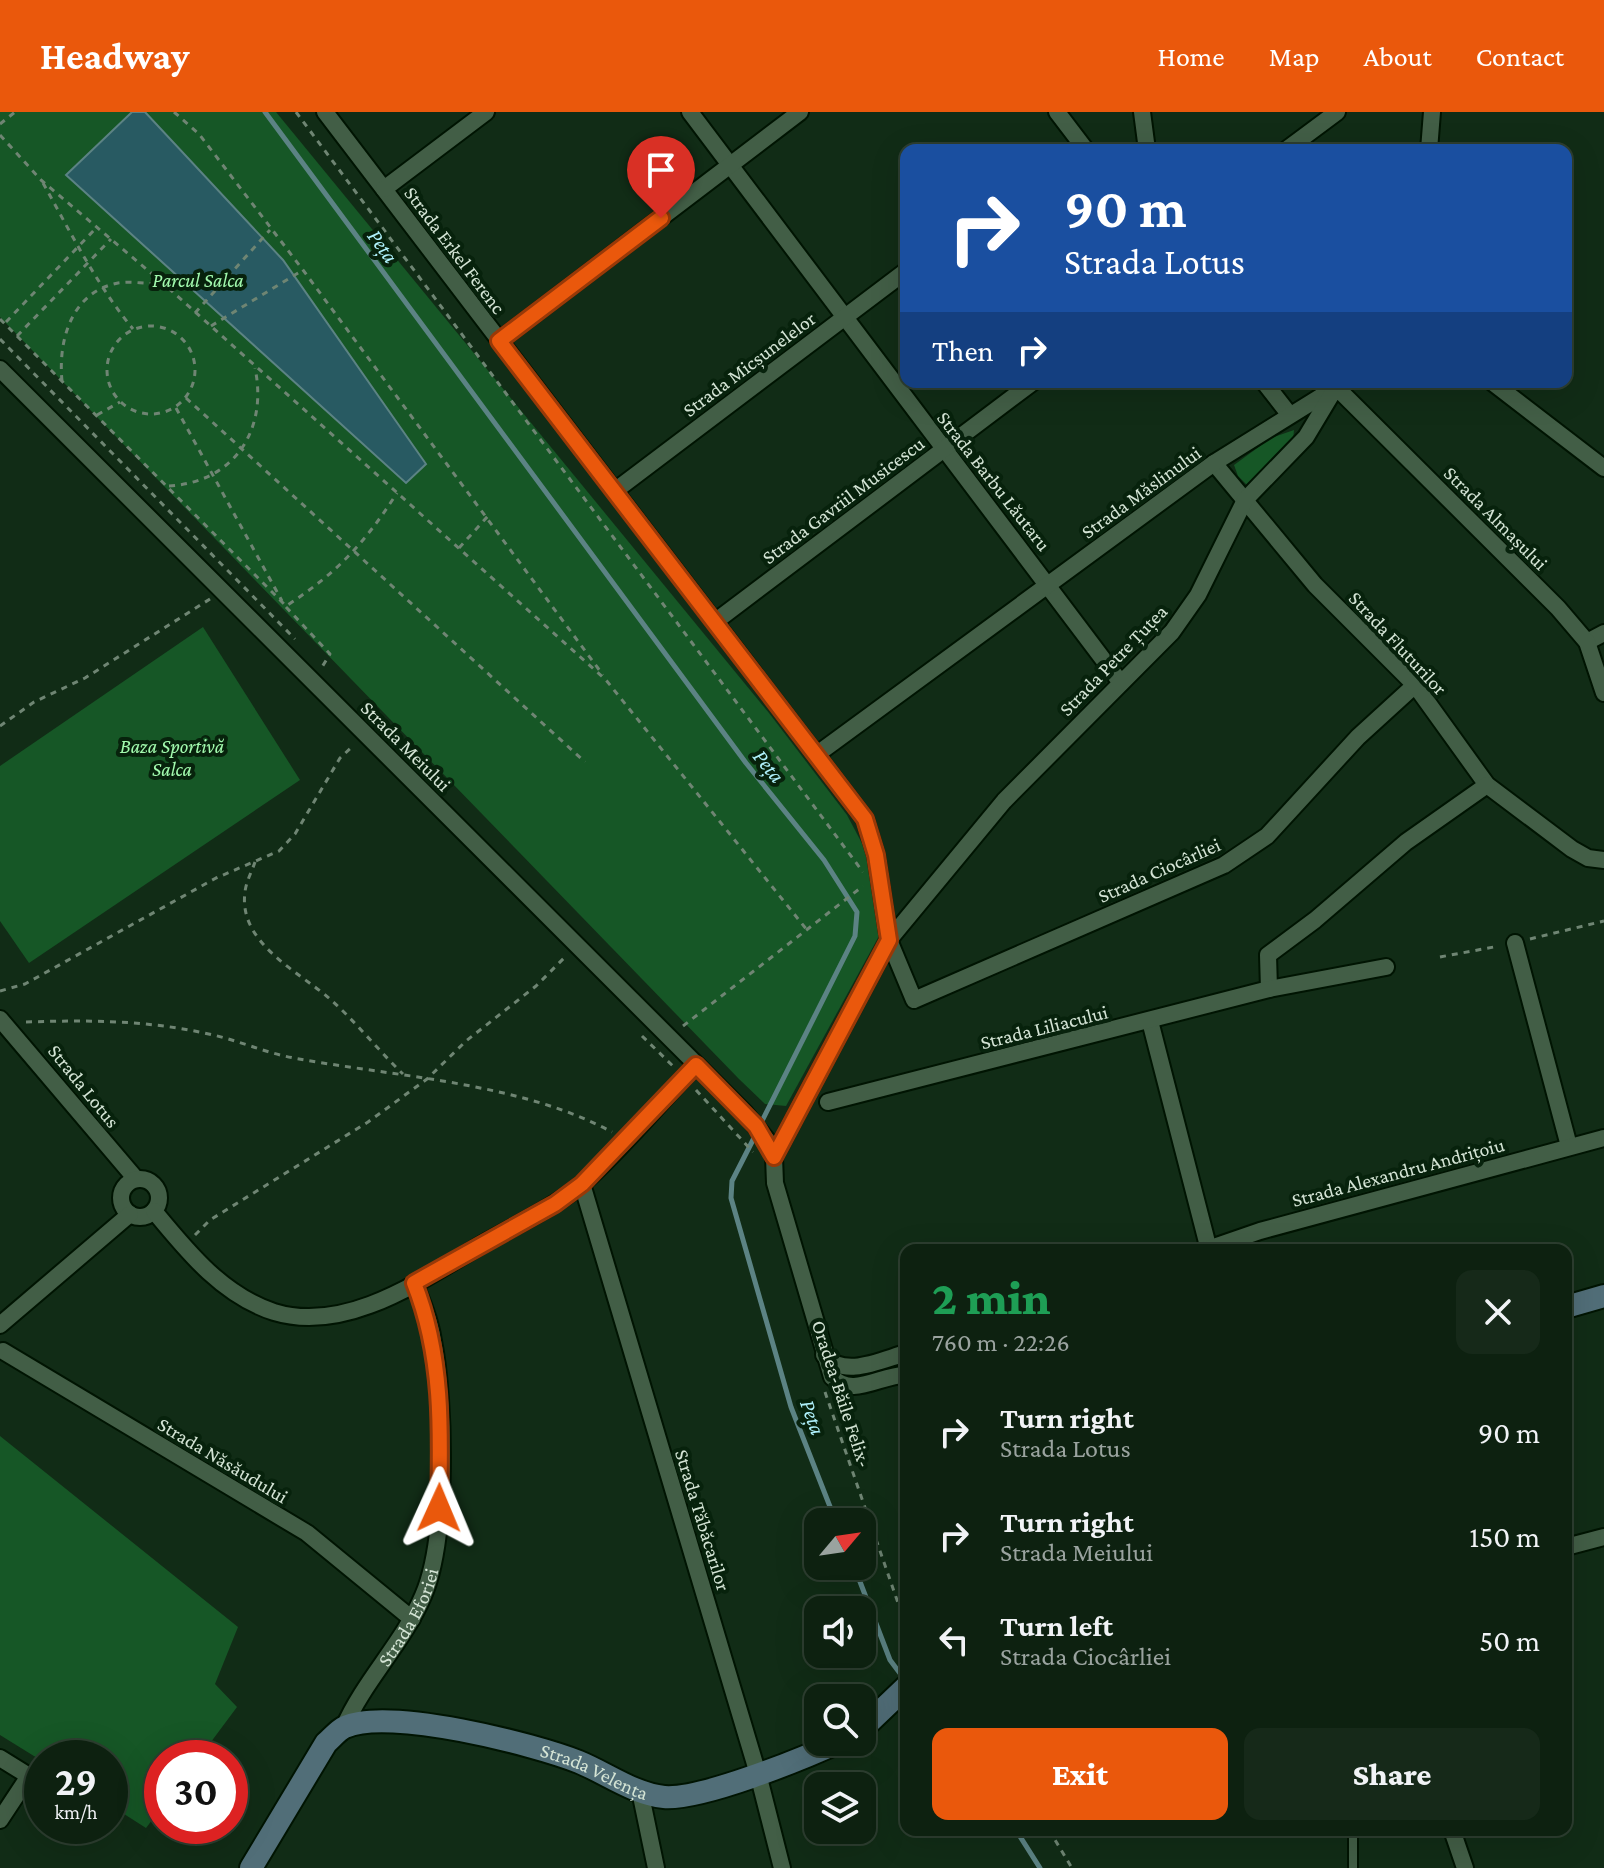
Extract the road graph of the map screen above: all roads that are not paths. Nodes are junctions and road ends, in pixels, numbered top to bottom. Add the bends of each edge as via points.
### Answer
1 (325, 112) edge
2 (486, 112) edge
3 (690, 112) edge
4 (800, 112) edge
5 (1057, 112) edge
6 (1142, 112) edge
7 (1337, 112) edge
8 (1432, 112) edge
9 (1076, 144) edge
10 (1146, 144) edge
11 (1294, 144) edge
12 (1429, 144) edge
13 (730, 165) junction
14 (384, 189) junction
15 (900, 275) edge
16 (844, 317) junction
17 (499, 341) junction
18 (0, 369) edge
19 (1025, 388) edge
20 (1269, 388) edge
21 (1331, 388) edge
22 (1336, 388) edge
23 (1342, 388) edge
24 (1500, 388) edge
25 (1289, 414) junction
26 (944, 450) junction
27 (1214, 463) junction
28 (1604, 468) edge
29 (616, 490) junction
30 (1245, 500) junction
31 (1048, 585) junction
32 (716, 621) junction
33 (1604, 633) edge
34 (1587, 642) junction
35 (1121, 683) junction
36 (1415, 685) junction
37 (1604, 693) edge
38 (816, 755) junction
39 (1487, 785) junction
40 (1604, 860) edge
41 (889, 940) junction
42 (1515, 943) road end
43 (1386, 967) dead end
44 (1269, 989) junction
45 (914, 1000) joint
46 (3, 1021) edge
47 (1150, 1021) junction
48 (696, 1065) junction
49 (828, 1102) dead end
50 (1604, 1138) edge
51 (1569, 1146) junction
52 (774, 1157) junction
53 (136, 1179) junction
54 (582, 1184) junction
55 (154, 1211) junction
56 (130, 1214) junction
57 (1205, 1244) edge
58 (1220, 1244) edge
59 (414, 1283) junction
60 (1604, 1296) edge
61 (1572, 1305) edge
62 (0, 1325) edge
63 (3, 1351) dead end
64 (823, 1354) junction
65 (900, 1355) edge
66 (900, 1376) edge
67 (1604, 1537) edge
68 (1572, 1545) edge
69 (412, 1619) junction
70 (900, 1694) edge
71 (876, 1717) edge
72 (344, 1727) junction
73 (804, 1756) edge
74 (0, 1758) edge
75 (758, 1774) junction
76 (640, 1791) junction
77 (0, 1820) edge
78 (1353, 1836) edge
79 (1454, 1836) edge
80 (251, 1868) edge
81 (656, 1868) edge
82 (782, 1868) edge
83 (1353, 1868) edge
84 (1465, 1868) edge

1 - 14 street, Strada Erkel Ferenc
2 - 14 street
3 - 13 street, Strada Barbu Lăutaru
4 - 13 street
5 - 9 street
6 - 10 street
7 - 11 street
8 - 12 street
13 - 16 street, Strada Barbu Lăutaru
13 - 17 street
14 - 17 street, Strada Erkel Ferenc
15 - 16 street, Strada Micșunelelor
16 - 26 street, Strada Barbu Lăutaru
16 - 29 street, Strada Micșunelelor
17 - 29 street, Strada Erkel Ferenc
18 - 48 street, Strada Meiului
19 - 26 street, Strada Gavriil Musicescu
20 - 25 street
21 - 25 street, Strada Măslinului
22 - 30 street, Strada Petre Țuțea via 1306,437
23 - 34 street, Strada Almașului
24 - 28 street
25 - 27 street, Strada Măslinului
26 - 31 street, Strada Barbu Lăutaru
26 - 32 street, Strada Gavriil Musicescu
27 - 30 street, Strada Fluturilor
27 - 31 street, Strada Măslinului
29 - 32 street, Strada Erkel Ferenc
30 - 35 street, Strada Petre Țuțea via 1186,613
30 - 36 street, Strada Fluturilor via 1315,585
31 - 35 street, Strada Barbu Lăutaru
31 - 38 street, Strada Măslinului
32 - 38 street, Strada Erkel Ferenc
33 - 34 street
34 - 37 street, Strada Almașului
35 - 41 street, Strada Petre Țuțea via 1004,801
36 - 39 street, Strada Fluturilor
36 - 45 street, Strada Ciocârliei via 1358,737 1267,836 1224,865
38 - 41 street, Strada Erkel Ferenc via 871,833
39 - 40 street, Strada Fluturilor via 1572,849
39 - 44 street via 1406,842 1268,955
41 - 45 street, Strada Erkel Ferenc
41 - 52 street, Strada Petre Țuțea
42 - 51 street
43 - 44 street, Strada Liliacului
44 - 47 street, Strada Liliacului
46 - 53 street, Strada Lotus
47 - 49 street, Strada Liliacului
47 - 57 street
48 - 52 street, Strada Meiului via 745,1113
48 - 54 street
50 - 51 street, Strada Alexandru Andrițoiu
51 - 58 street, Strada Alexandru Andrițoiu
52 - 64 street via 775,1183
53 - 55 street via 157,1189
53 - 56 street via 122,1192 122,1204
54 - 59 street
54 - 75 street, Strada Tăbăcarilor
55 - 56 street via 141,1217
55 - 59 street via 184,1247 236,1293 261,1307 294,1316 342,1312
56 - 62 street
59 - 69 street, Strada Eforiei via 434,1341 440,1485 434,1561
60 - 61 main road
63 - 69 street, Strada Năsăudului via 307,1533
64 - 65 street via 850,1368
64 - 66 street via 832,1377 843,1385
67 - 68 street
69 - 72 street, Strada Eforiei
70 - 71 main road
72 - 76 main road, Strada Velența via 384,1723 486,1736 580,1762
72 - 80 main road, Strada Eforiei via 316,1756
73 - 75 main road, Strada Velența
74 - 77 street via 29,1776
75 - 76 main road, Strada Velența via 680,1796
75 - 82 street, Strada Tăbăcarilor
76 - 81 street
78 - 83 lane
79 - 84 street

